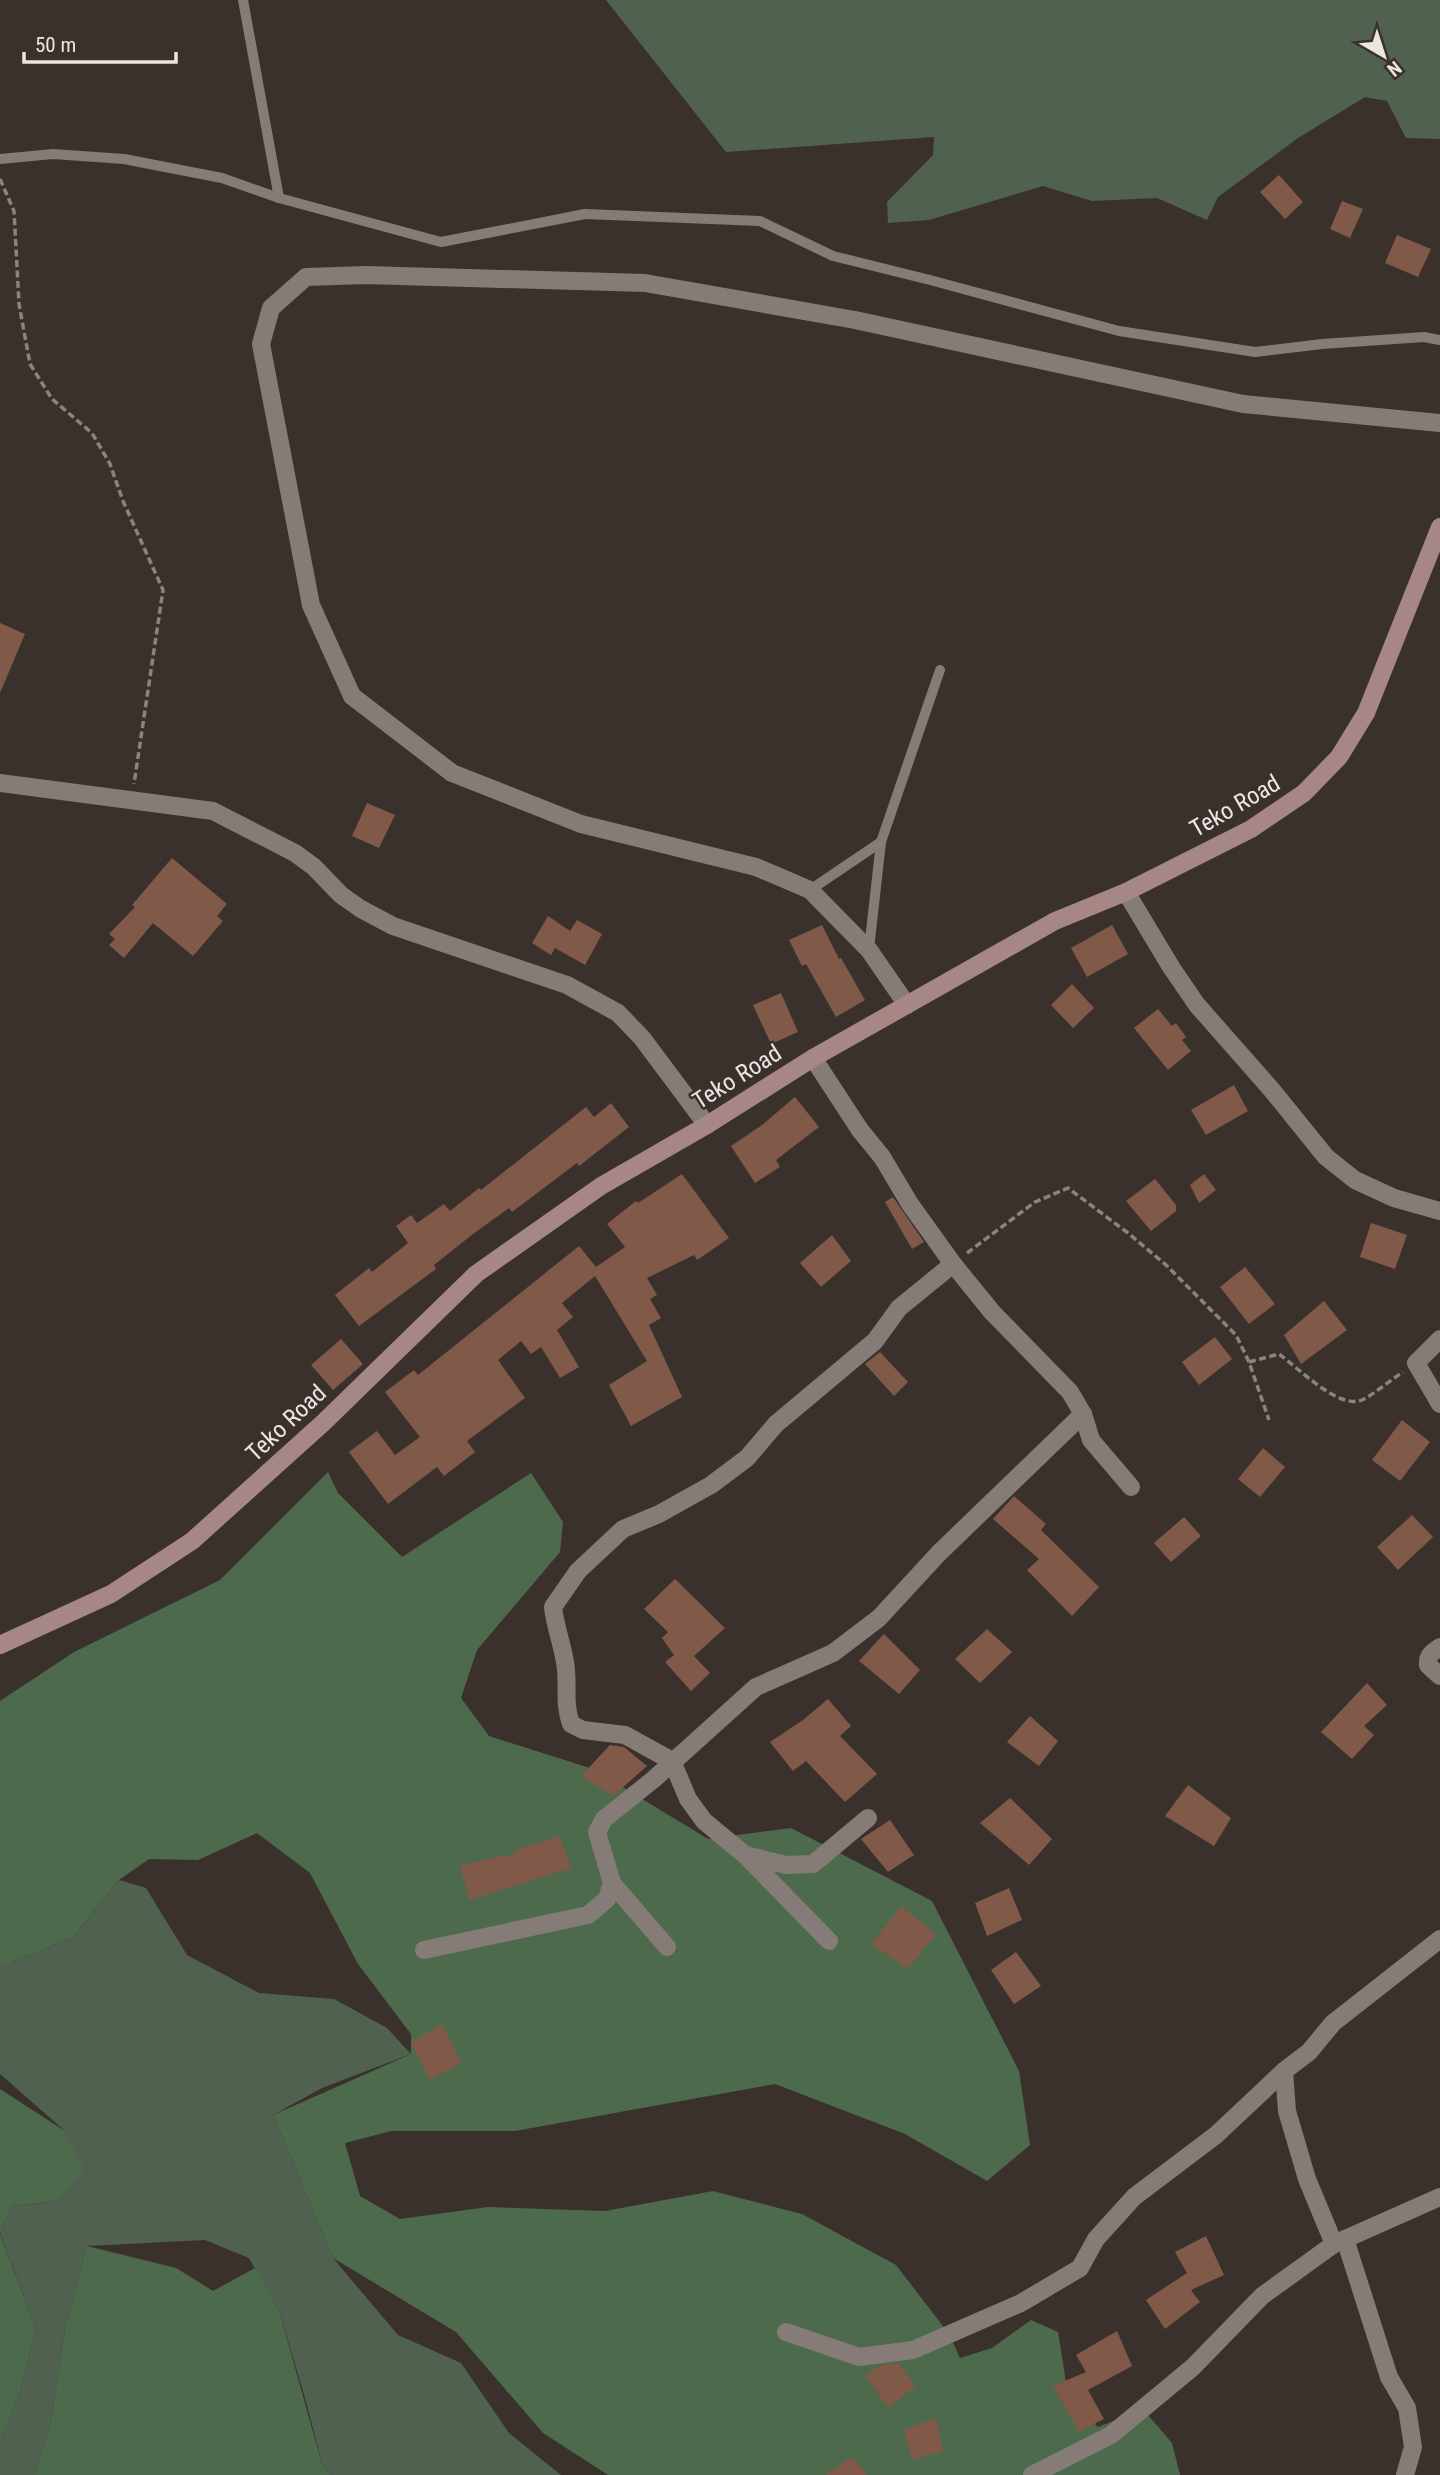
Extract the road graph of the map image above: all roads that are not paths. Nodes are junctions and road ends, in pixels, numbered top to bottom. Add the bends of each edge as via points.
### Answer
1 (243, 0) edge
2 (0, 159) edge
3 (279, 198) junction
4 (1440, 340) edge
5 (1440, 423) edge
6 (1440, 527) edge
7 (940, 670) dead end
8 (0, 783) edge
9 (881, 842) junction
10 (810, 890) junction
11 (1126, 892) junction
12 (869, 950) junction
13 (907, 1005) junction
14 (813, 1058) junction
15 (706, 1125) junction
16 (1440, 1211) edge
17 (953, 1264) junction
18 (1440, 1339) edge
19 (1440, 1404) edge
20 (1083, 1414) junction
21 (1131, 1488) dead end
22 (0, 1645) edge
23 (1440, 1647) edge
24 (1440, 1676) edge
25 (672, 1761) junction
26 (869, 1818) dead end
27 (745, 1855) junction
28 (612, 1883) junction
29 (1440, 1939) edge
30 (829, 1941) dead end
31 (667, 1947) dead end
32 (425, 1951) dead end
33 (1284, 2071) junction
34 (1440, 2197) edge
35 (1340, 2241) junction
36 (786, 2332) dead end
37 (1032, 2475) edge
38 (1405, 2475) edge

1 - 3 lane
2 - 3 lane via 53,154 124,159 222,178
3 - 4 lane via 441,242 585,214 760,221 833,256 1119,331 1255,352 1386,339
5 - 10 street via 1243,404 855,320 645,283 306,277 271,308 261,344 312,605 352,695 452,773 581,824 756,867
6 - 11 street, Teko Road via 1366,713 1339,757 1304,793 1251,829
7 - 9 lane
8 - 15 street via 213,811 295,853 341,895 393,926 568,985 618,1013
9 - 10 lane
9 - 12 lane
10 - 12 street
11 - 13 street, Teko Road via 1055,921
11 - 16 street via 1197,1005 1326,1157 1355,1180 1394,1198
12 - 13 street
13 - 14 street, Teko Road
14 - 15 street, Teko Road
14 - 17 street
15 - 22 street, Teko Road via 601,1186 476,1273 323,1423 192,1541 111,1594
17 - 20 street via 992,1312 1070,1392
17 - 25 street via 899,1308 876,1341 776,1424 747,1458 711,1485 623,1529 578,1571 553,1607 571,1724 625,1735
18 - 19 street via 1416,1363
20 - 21 street via 1091,1440
20 - 25 street via 939,1553 879,1618 832,1653 756,1687
23 - 24 street via 1427,1660
25 - 27 street via 688,1799 704,1821
25 - 28 street via 604,1819 597,1832
26 - 27 street via 813,1864 786,1865
27 - 30 street
28 - 31 street
28 - 32 street via 607,1899 588,1915
29 - 33 street via 1333,2022 1308,2052
33 - 35 street via 1287,2111 1307,2179
33 - 36 street via 1216,2135 1134,2197 1096,2239 1080,2267 1021,2303 913,2350 859,2357
34 - 35 street
35 - 37 street via 1262,2296 1193,2367 1111,2435
35 - 38 street via 1389,2376 1407,2407 1413,2447

